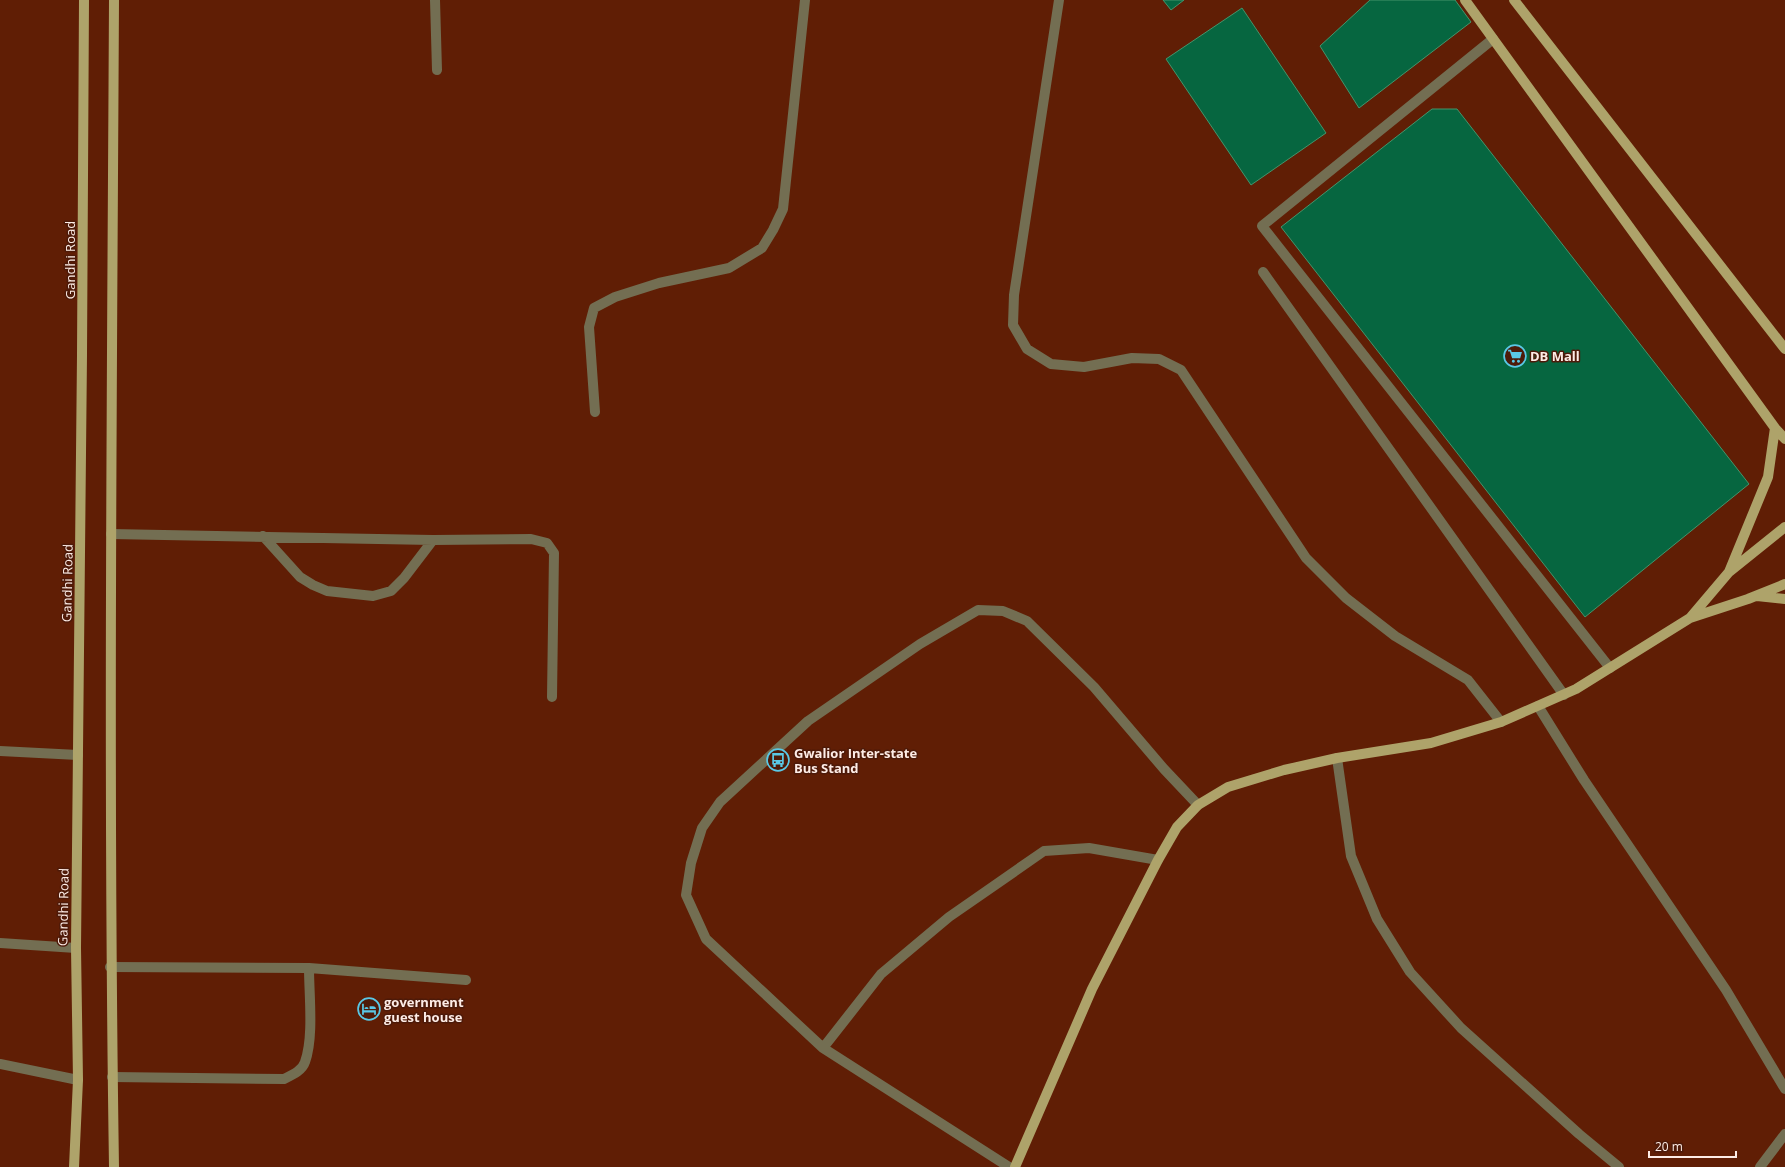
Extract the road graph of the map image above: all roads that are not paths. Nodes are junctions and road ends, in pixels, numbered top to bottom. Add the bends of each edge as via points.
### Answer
1 (84, 0) edge
2 (114, 0) edge
3 (435, 0) edge
4 (805, 0) edge
5 (1059, 0) edge
6 (1465, 0) edge
7 (1518, 2) edge
8 (1493, 39) junction
9 (437, 70) dead end
10 (1264, 272) dead end
11 (1785, 349) edge
12 (595, 412) dead end
13 (1775, 428) junction
14 (1785, 439) edge
15 (1785, 527) edge
16 (111, 534) junction
17 (263, 536) junction
18 (433, 540) junction
19 (1728, 572) junction
20 (1785, 584) edge
21 (1756, 596) junction
22 (1785, 599) edge
23 (1690, 618) junction
24 (1610, 668) junction
25 (1564, 695) junction
26 (552, 697) dead end
27 (1538, 706) junction
28 (1501, 722) junction
29 (0, 752) edge
30 (78, 754) junction
31 (1337, 758) junction
32 (1198, 805) junction
33 (1158, 860) junction
34 (0, 943) edge
35 (76, 948) junction
36 (110, 967) junction
37 (309, 968) junction
38 (466, 980) dead end
39 (823, 1048) junction
40 (0, 1064) edge
41 (112, 1077) junction
42 (78, 1080) junction
43 (1785, 1089) edge
44 (1785, 1134) edge
45 (74, 1167) edge
46 (114, 1167) edge
47 (1009, 1167) edge
48 (1015, 1167) edge
49 (1619, 1167) edge
50 (1760, 1167) edge

1 - 30 main road, Gandhi Road
2 - 16 main road
3 - 9 street
4 - 12 street via 783,209 774,230 762,248 728,268 659,283 615,297 594,308 589,327
5 - 28 street via 1014,295 1013,325 1027,349 1051,364 1084,368 1132,358 1159,359 1181,370 1306,558 1346,598 1395,636 1468,680
6 - 8 main road
7 - 11 main road
8 - 13 main road
8 - 24 street via 1262,226
10 - 25 street
13 - 14 main road
13 - 19 main road via 1768,477
15 - 19 main road
16 - 17 street
16 - 36 main road
17 - 18 street
17 - 18 street via 300,577 312,585 326,591 373,596 391,591
18 - 26 street via 531,539 547,543 554,553
19 - 23 main road
20 - 21 main road
21 - 22 main road
21 - 23 main road
23 - 24 main road
24 - 25 main road
25 - 27 main road
27 - 28 main road
27 - 43 street via 1584,780 1726,990
28 - 31 main road via 1431,743
29 - 30 street
30 - 35 main road, Gandhi Road
31 - 32 main road via 1284,770 1228,787
31 - 49 street via 1351,856 1377,919 1410,972 1461,1028
32 - 33 main road via 1177,827
32 - 39 street via 1094,687 1027,622 1003,611 978,610 920,644 808,721 720,802 702,828 692,863 686,895 706,939
33 - 39 street via 1089,848 1044,851 949,917 881,974
33 - 48 main road via 1092,990
34 - 35 street
35 - 42 main road, Gandhi Road
36 - 37 street
36 - 41 main road
37 - 38 street
37 - 41 street via 310,1028 305,1062 295,1074 284,1079
39 - 47 street
40 - 42 street
41 - 46 main road
42 - 45 main road, Gandhi Road
44 - 50 street

